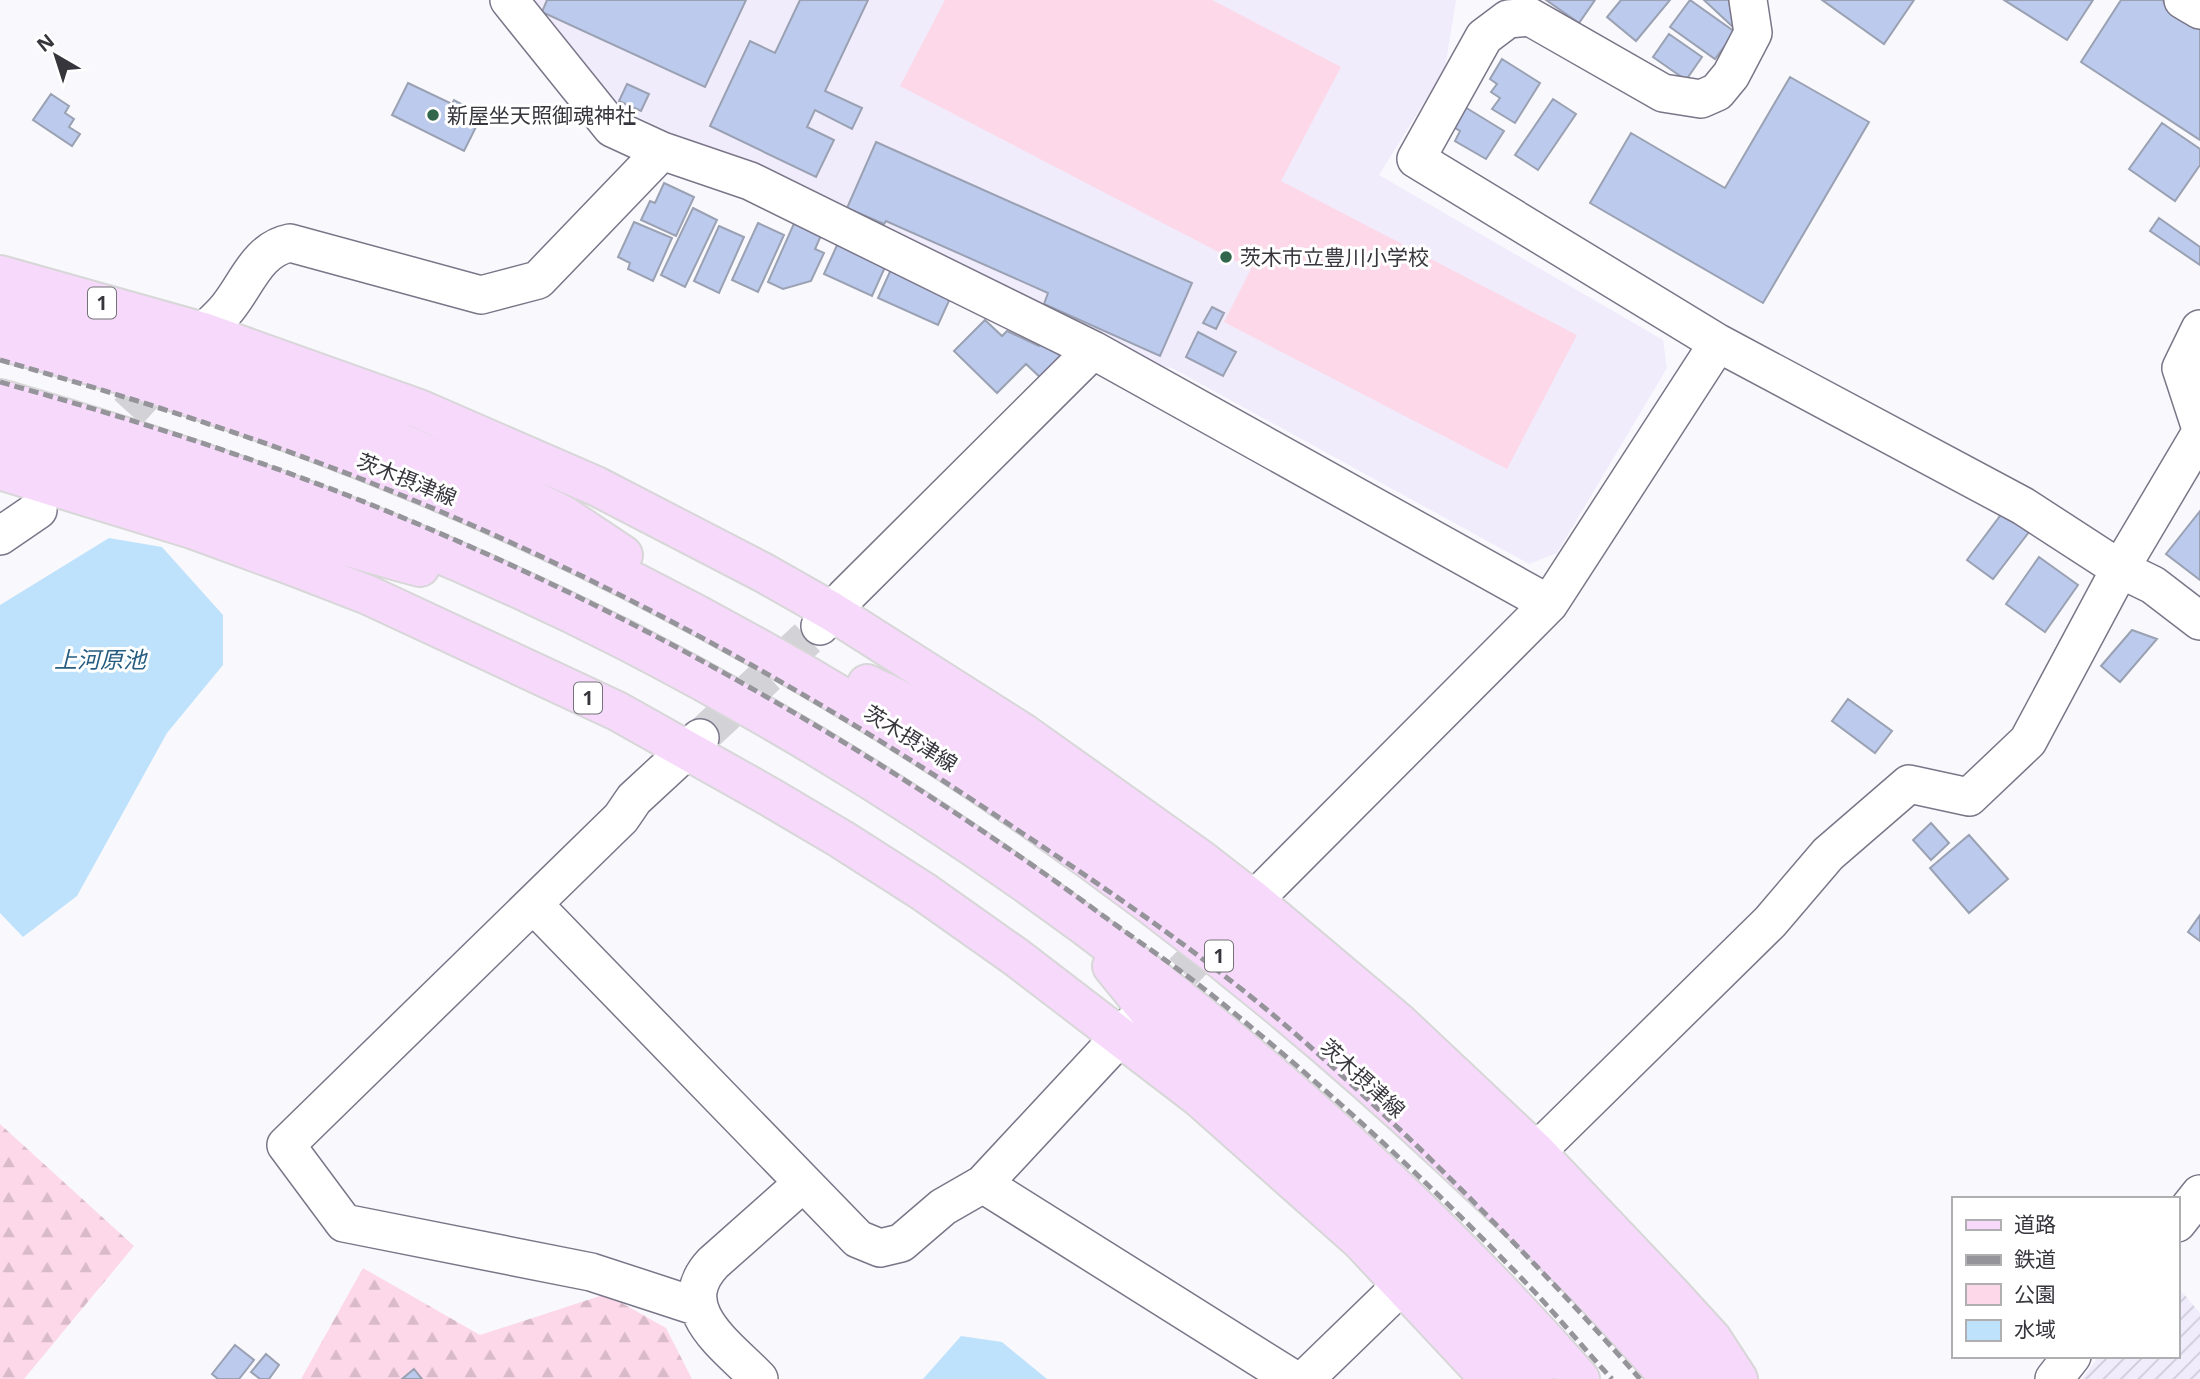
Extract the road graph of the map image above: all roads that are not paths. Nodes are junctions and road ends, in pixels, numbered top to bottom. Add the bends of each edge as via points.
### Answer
1 (509, 0) edge
2 (1748, 0) edge
3 (2183, 0) edge
4 (2200, 10) edge
5 (662, 151) junction
6 (0, 275) edge
7 (0, 306) edge
8 (2200, 329) edge
9 (197, 337) junction
10 (0, 341) edge
11 (1718, 343) junction
12 (1093, 350) junction
13 (0, 400) edge
14 (2200, 426) edge
15 (2200, 434) edge
16 (0, 437) edge
17 (0, 470) edge
18 (38, 510) dead end
19 (3, 529) edge
20 (2120, 569) junction
21 (504, 583) junction
22 (1549, 604) junction
23 (685, 607) junction
24 (825, 619) junction
25 (2200, 621) edge
26 (760, 648) junction
27 (694, 744) junction
28 (533, 904) junction
29 (1247, 907) junction
30 (1074, 918) junction
31 (1125, 1031) junction
32 (1536, 1152) junction
33 (803, 1183) junction
34 (984, 1184) junction
35 (2200, 1194) edge
36 (2179, 1220) edge
37 (1403, 1284) junction
38 (698, 1307) junction
39 (2070, 1358) edge
40 (1579, 1378) edge
41 (759, 1379) edge
42 (1293, 1379) edge
43 (1305, 1379) edge
44 (1490, 1379) edge
45 (1534, 1379) edge
46 (1671, 1379) edge
47 (1707, 1379) edge
48 (1738, 1379) edge
49 (2054, 1379) edge

1 - 5 street via 612,128
2 - 11 street via 1754,33 1731,75 1717,92 1701,99 1663,93 1530,17 1508,19 1484,37 1416,159
3 - 4 street
5 - 9 street via 538,281 481,295 290,243 262,257 223,313
5 - 12 street via 750,181
6 - 9 main road, 1
7 - 23 main road, 1 via 184,358 271,388 523,495 600,538
8 - 14 street via 2181,368
9 - 24 main road, 1 via 419,409 596,486 764,572
10 - 23 main road, 茨木摂津線 / 1 via 234,412 360,459 450,495
11 - 20 street via 2023,506
11 - 22 street
12 - 22 street
12 - 24 street
13 - 21 main road via 201,462 329,508
15 - 20 street
16 - 21 main road via 335,544 440,572
17 - 27 main road, 1 via 192,529 368,595
18 - 19 street
20 - 25 street via 2154,585
20 - 32 street via 2028,741 1969,797 1909,784 1828,854 1770,922
21 - 30 main road via 626,641 798,735 938,823
22 - 29 street
23 - 26 main road, 茨木摂津線 / 1
24 - 29 main road, 1 via 1023,733 1200,859
26 - 46 main road, 茨木摂津線 / 1 via 988,788 1233,967 1399,1109 1575,1275
26 - 47 main road via 845,674 920,711 1093,824 1253,938 1385,1050 1505,1163
27 - 28 street
27 - 31 main road, 1 via 924,892
28 - 33 street
28 - 38 street via 286,1145 344,1223 591,1272
29 - 32 main road, 1 via 1398,1022
30 - 40 main road via 1206,1019 1391,1181
30 - 45 main road via 1150,1013 1447,1287
31 - 34 street
31 - 37 main road, 1 via 1360,1240
32 - 48 main road, 1 via 1712,1339
33 - 34 street via 859,1238 880,1248 901,1243 943,1208
33 - 38 street via 704,1272 696,1292
34 - 42 street
35 - 36 street
37 - 43 street
37 - 44 main road, 1
38 - 41 street via 718,1341
39 - 49 street

